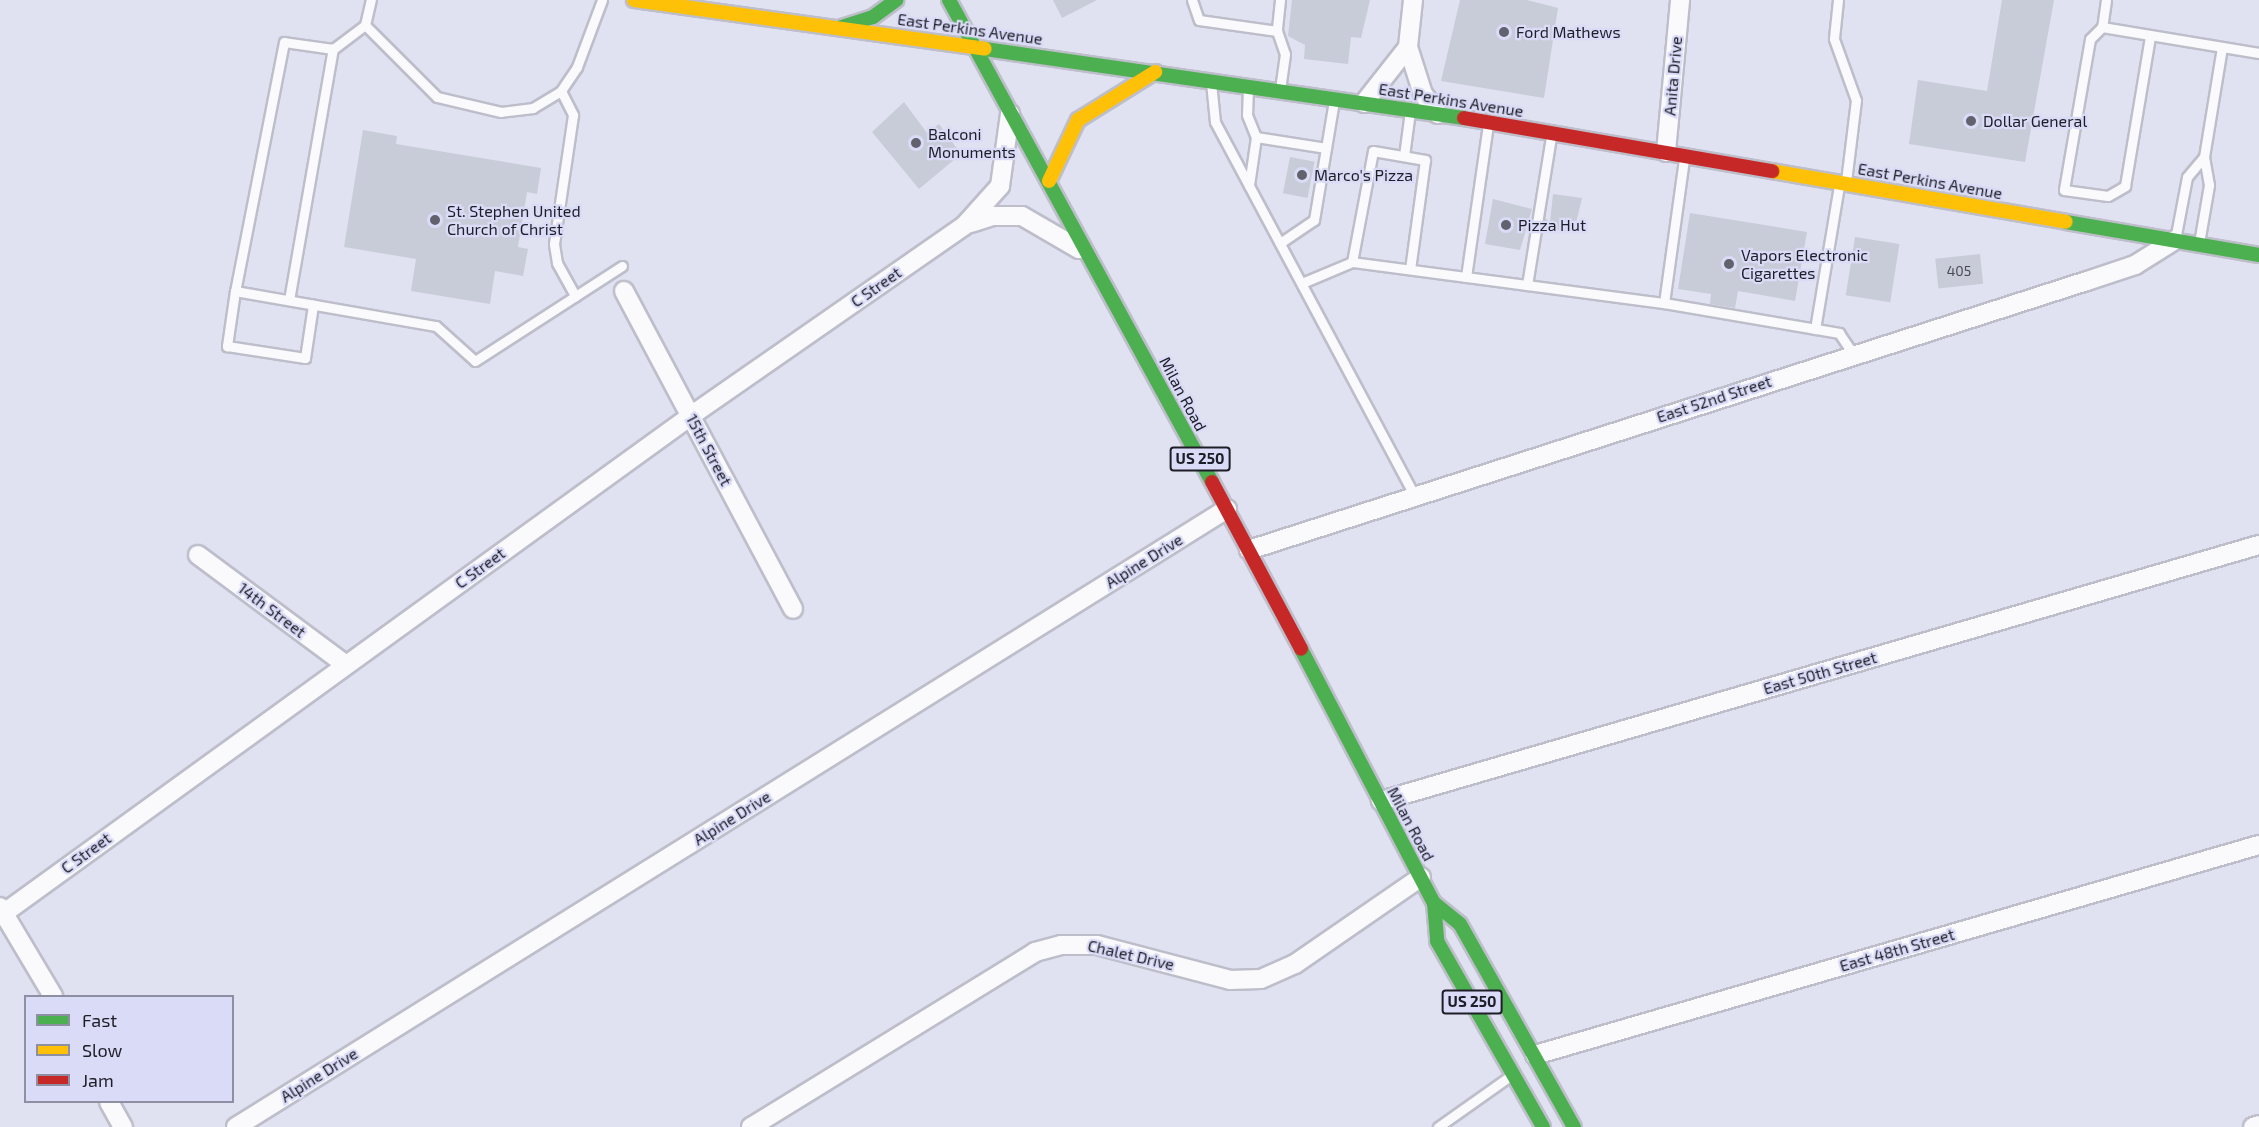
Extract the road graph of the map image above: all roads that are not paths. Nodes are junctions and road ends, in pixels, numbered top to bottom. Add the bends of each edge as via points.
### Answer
1 (370, 0) edge
2 (602, 0) edge
3 (634, 0) edge
4 (896, 0) edge
5 (949, 0) edge
6 (1192, 0) edge
7 (1280, 0) edge
8 (1413, 0) edge
9 (1680, 0) edge
10 (1838, 0) edge
11 (2106, 0) edge
12 (365, 25) junction
13 (2102, 27) junction
14 (839, 28) junction
15 (1277, 31) junction
16 (2150, 36) junction
17 (972, 45) junction
18 (1408, 47) junction
19 (2222, 47) junction
20 (333, 49) junction
21 (2259, 53) edge
22 (1155, 72) junction
23 (1211, 80) junction
24 (1248, 85) junction
25 (1280, 90) junction
26 (561, 91) junction
27 (1334, 98) junction
28 (1364, 103) junction
29 (1410, 109) junction
30 (1010, 111) junction
31 (1438, 114) junction
32 (1489, 123) junction
33 (1551, 133) junction
34 (1256, 137) junction
35 (1326, 148) junction
36 (1675, 154) junction
37 (1404, 156) junction
38 (2204, 157) junction
39 (1049, 181) junction
40 (1843, 183) junction
41 (1249, 185) junction
42 (964, 226) junction
43 (2175, 240) junction
44 (1280, 243) junction
45 (2199, 244) junction
46 (2259, 255) edge
47 (1091, 258) junction
48 (1352, 262) junction
49 (622, 266) dead end
50 (1410, 269) junction
51 (1466, 277) junction
52 (1302, 283) junction
53 (1527, 285) junction
54 (235, 291) junction
55 (624, 291) dead end
56 (575, 296) junction
57 (289, 300) junction
58 (1664, 303) junction
59 (313, 305) junction
60 (1815, 329) junction
61 (1853, 354) junction
62 (692, 415) junction
63 (1415, 497) junction
64 (1227, 509) junction
65 (2259, 545) edge
66 (1249, 549) junction
67 (198, 555) dead end
68 (793, 609) dead end
69 (345, 664) junction
70 (1381, 801) junction
71 (2259, 845) edge
72 (1421, 877) junction
73 (1434, 903) junction
74 (2, 911) edge
75 (52, 995) edge
76 (1535, 1055) junction
77 (1514, 1073) junction
78 (1526, 1096) junction
79 (110, 1103) edge
80 (2259, 1125) edge
81 (123, 1127) edge
82 (236, 1127) edge
83 (750, 1127) edge
84 (1438, 1127) edge
85 (1534, 1127) edge
86 (1543, 1127) edge
87 (1574, 1127) edge
88 (1591, 1127) edge
89 (2253, 1127) edge

1 - 12 lane
2 - 26 lane via 577,67
3 - 14 main road, East Perkins Avenue
4 - 14 main road via 873,17
5 - 17 main road, Milan Road / US 250
6 - 15 lane via 1199,20
7 - 15 lane
8 - 18 street
9 - 36 street, Anita Drive
10 - 40 lane via 1833,39 1856,100
11 - 13 lane
12 - 20 lane
12 - 26 lane via 437,97 470,109 533,108
13 - 16 lane
13 - 16 lane via 2090,39 2064,190 2108,196 2125,186
14 - 17 main road, East Perkins Avenue
15 - 25 lane via 1285,54
16 - 19 lane
17 - 22 main road, East Perkins Avenue
17 - 30 main road, Milan Road / US 250
18 - 28 street
18 - 31 street via 1423,94
19 - 21 lane
19 - 38 lane
20 - 54 lane via 284,42
20 - 57 lane
22 - 23 main road, East Perkins Avenue
22 - 39 main road via 1078,120
23 - 24 main road, East Perkins Avenue
23 - 41 lane via 1215,122
24 - 25 main road, East Perkins Avenue
24 - 34 lane via 1247,115
25 - 27 main road, East Perkins Avenue
26 - 56 lane via 573,115 554,244 557,263
27 - 28 main road, East Perkins Avenue
27 - 35 lane
28 - 29 main road, East Perkins Avenue
29 - 31 main road, East Perkins Avenue
29 - 37 lane
30 - 39 main road, Milan Road / US 250
30 - 42 street, C Street via 1000,186
31 - 32 main road, East Perkins Avenue
32 - 33 main road, East Perkins Avenue
32 - 51 lane
33 - 36 main road, East Perkins Avenue
33 - 53 lane
34 - 35 lane
34 - 41 lane
35 - 44 lane via 1314,220
36 - 40 main road, East Perkins Avenue
36 - 58 lane
37 - 48 lane via 1373,151
37 - 50 lane via 1425,160
38 - 43 lane via 2187,177
38 - 45 lane via 2209,185
39 - 47 main road, Milan Road / US 250
40 - 43 main road, East Perkins Avenue
40 - 60 lane
41 - 44 lane
42 - 47 street, C Street via 993,216 1022,216 1047,225
42 - 62 street, C Street
43 - 45 main road, East Perkins Avenue
43 - 61 street, East 52nd Street via 2135,265
44 - 52 lane
45 - 46 main road, East Perkins Avenue
47 - 64 main road, Milan Road / US 250
48 - 50 lane
48 - 52 lane
49 - 56 lane
50 - 51 lane
51 - 53 lane
52 - 63 lane
53 - 58 lane
54 - 57 lane
54 - 59 lane via 227,346 305,358
55 - 62 street, 15th Street
56 - 59 lane via 475,361 436,326
57 - 59 lane
58 - 60 lane
60 - 61 lane via 1839,333
61 - 63 street, East 52nd Street
62 - 68 street, 15th Street
62 - 69 street, C Street
63 - 66 street, East 52nd Street
64 - 66 main road, Milan Road / US 250
64 - 82 street, Alpine Drive
65 - 70 street, East 50th Street
66 - 70 main road, Milan Road / US 250
67 - 69 street, 14th Street
69 - 74 street, C Street
70 - 72 main road, Milan Road / US 250
71 - 76 street, East 48th Street
72 - 73 main road, Milan Road / US 250
72 - 83 street, Chalet Drive via 1295,964 1261,979 1230,980 1097,945 1061,945 1035,952
73 - 76 main road, Milan Road / US 250 via 1460,924
73 - 77 main road, Milan Road / US 250 via 1437,941
74 - 75 street
76 - 87 main road, Milan Road / US 250
76 - 88 main road
77 - 78 main road, Milan Road / US 250
77 - 84 lane
78 - 85 main road
78 - 86 main road, Milan Road / US 250
79 - 81 street
80 - 89 street

